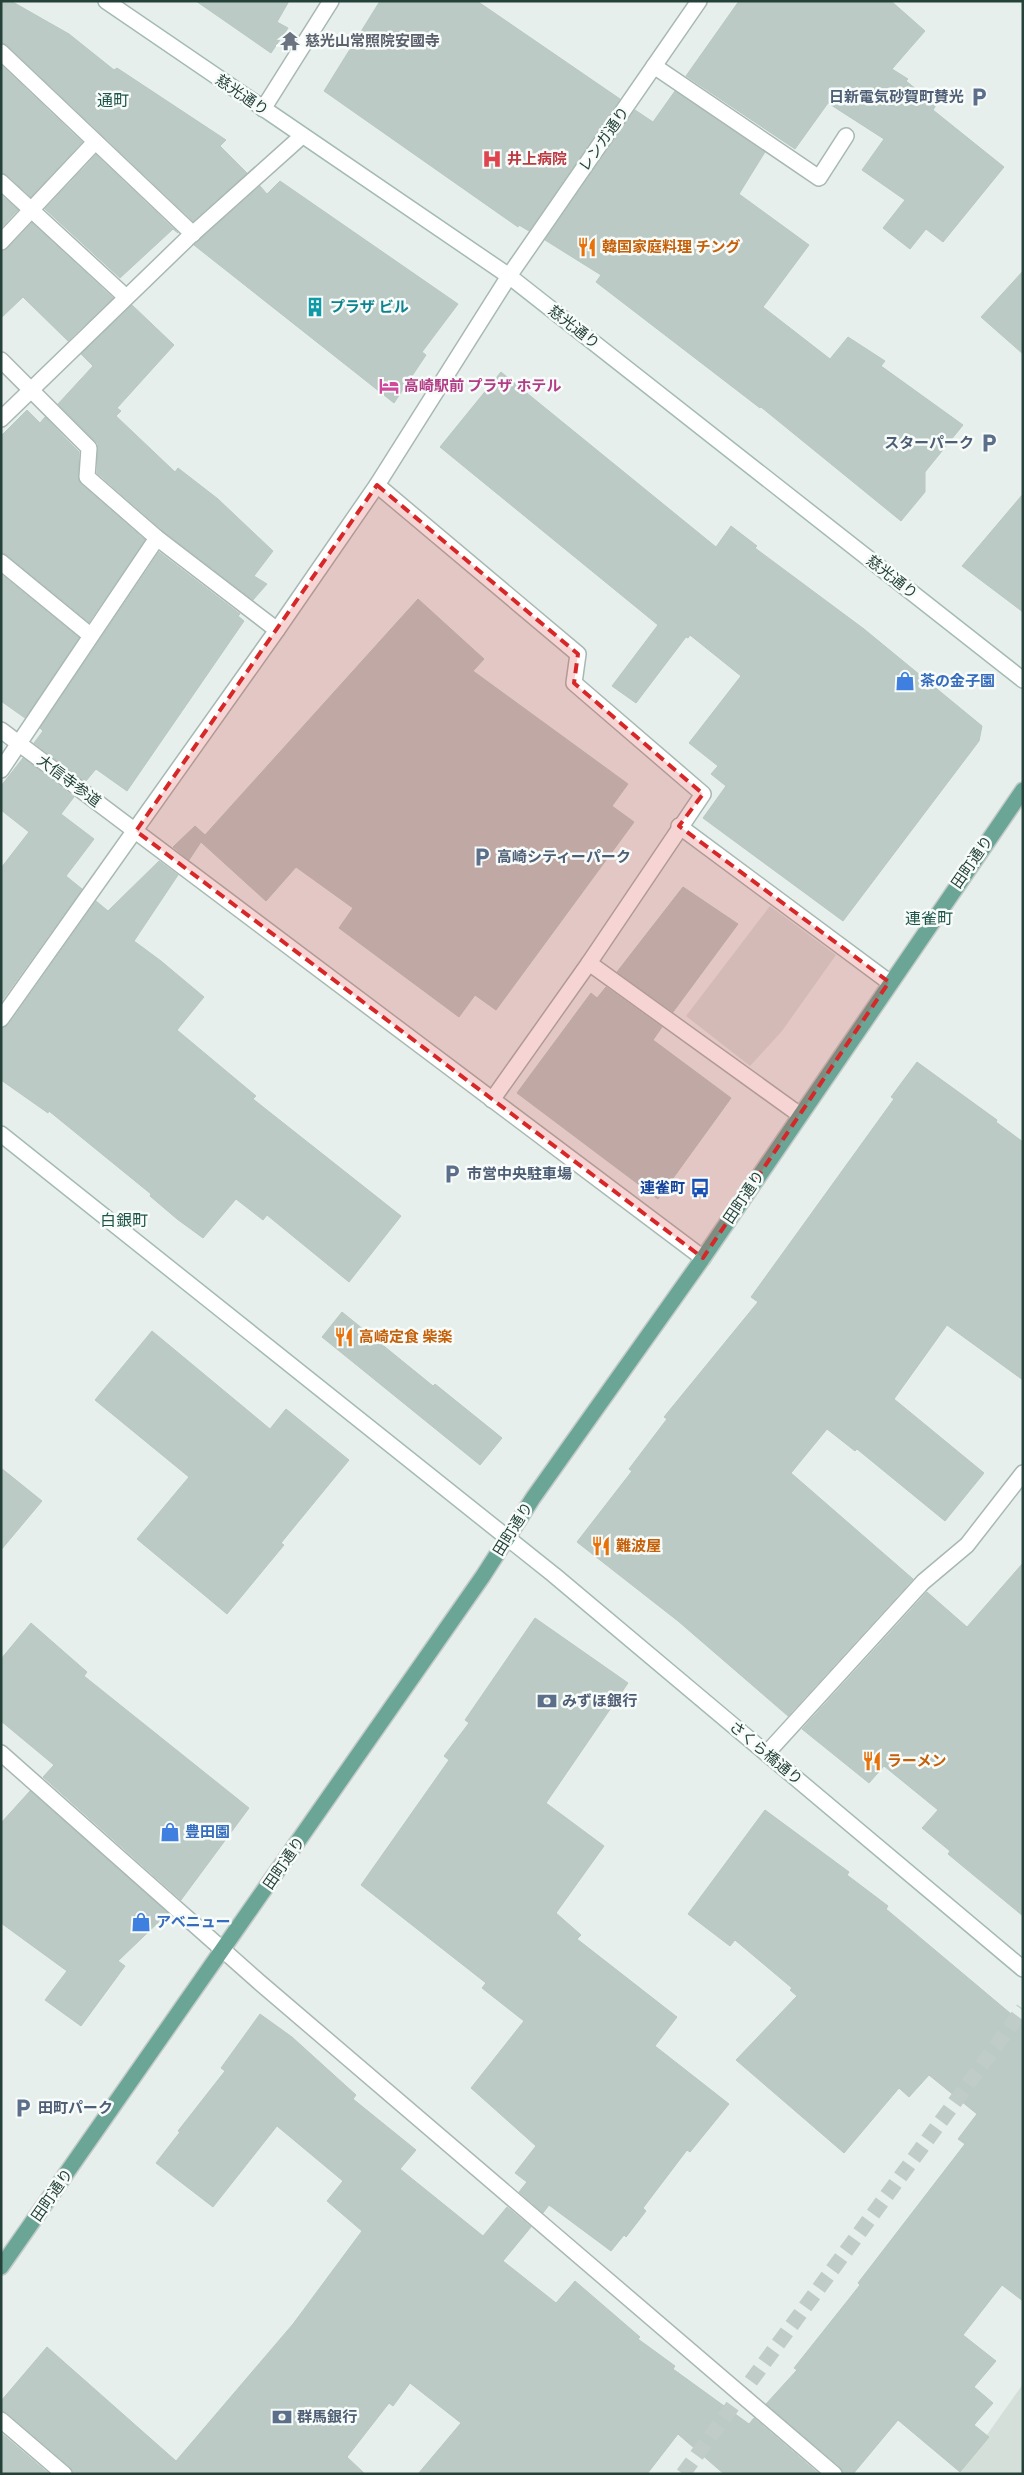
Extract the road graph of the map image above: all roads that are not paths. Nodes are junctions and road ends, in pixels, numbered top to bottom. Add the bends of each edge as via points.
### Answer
1 (106, 1) edge
2 (331, 1) edge
3 (699, 1) edge
4 (1, 52) edge
5 (654, 66) junction
6 (263, 109) junction
7 (302, 136) junction
8 (846, 136) dead end
9 (95, 142) junction
10 (1, 182) edge
11 (31, 210) junction
12 (193, 234) junction
13 (1, 242) edge
14 (509, 276) junction
15 (126, 297) junction
16 (1, 360) edge
17 (32, 388) junction
18 (1, 419) edge
19 (376, 485) junction
20 (157, 538) junction
21 (1, 562) edge
22 (277, 630) junction
23 (90, 635) junction
24 (1023, 680) edge
25 (1, 730) edge
26 (20, 744) junction
27 (1, 770) edge
28 (1023, 790) edge
29 (679, 826) junction
30 (136, 831) junction
31 (589, 963) junction
32 (889, 982) junction
33 (1, 1019) edge
34 (492, 1100) junction
35 (800, 1115) junction
36 (1, 1134) edge
37 (703, 1258) junction
38 (1023, 1473) edge
39 (507, 1539) junction
40 (1, 1753) edge
41 (767, 1754) junction
42 (223, 1950) junction
43 (1023, 1969) edge
44 (1, 2267) edge
45 (1, 2420) edge
46 (64, 2474) edge
47 (834, 2474) edge

1 - 6 street, 慈光通り
2 - 6 street
3 - 5 street, レンガ通り
4 - 9 street
5 - 8 street via 818,178
5 - 14 street, レンガ通り
6 - 7 street, 慈光通り
7 - 12 street
7 - 14 street, 慈光通り
9 - 11 street
9 - 12 street
10 - 11 street
11 - 13 street
11 - 15 street
12 - 15 street
14 - 19 street, レンガ通り
14 - 24 street, 慈光通り
15 - 17 street
16 - 17 street
17 - 18 street
17 - 20 street via 89,448 87,477
19 - 22 street, レンガ通り
19 - 29 street via 578,654 574,683 703,794
20 - 22 street
20 - 23 street
21 - 23 street
22 - 30 street, レンガ通り
23 - 26 street
25 - 26 street, 大信寺参道
26 - 27 street
26 - 30 street, 大信寺参道
28 - 32 main road, 田町通り
29 - 31 street
29 - 32 street
30 - 33 street, レンガ通り
30 - 34 street, 大信寺参道
31 - 34 street
31 - 35 street
32 - 35 main road, 田町通り
34 - 37 street, 大信寺参道
35 - 37 main road, 田町通り
36 - 39 street, さくら橋通り
37 - 39 main road, 田町通り
38 - 41 street via 967,1545 923,1582
39 - 41 street, さくら橋通り
39 - 42 main road, 田町通り
40 - 42 street
41 - 43 street, さくら橋通り
42 - 44 main road, 田町通り
42 - 47 street
45 - 46 street

